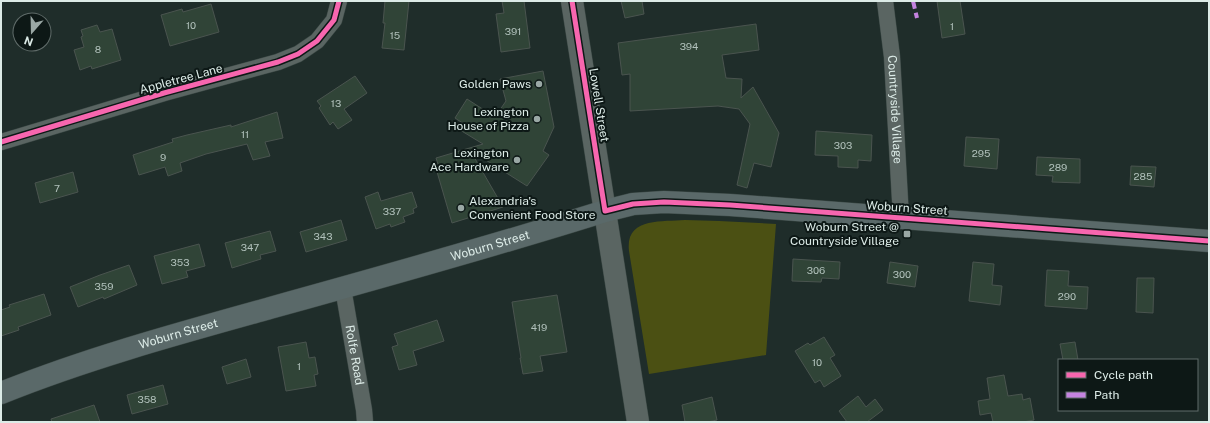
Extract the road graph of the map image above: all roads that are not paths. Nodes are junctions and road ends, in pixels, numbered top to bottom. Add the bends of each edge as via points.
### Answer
1 (339, 1) edge
2 (572, 1) edge
3 (885, 1) edge
4 (1, 142) edge
5 (605, 211) junction
6 (901, 218) junction
7 (1209, 241) edge
8 (343, 288) junction
9 (1, 393) edge
10 (365, 422) edge
11 (638, 422) edge

1 - 4 street, Appletree Lane via 334,20 317,41 298,54
2 - 5 main road, Lowell Street
3 - 6 street, Countryside Village via 892,64
5 - 6 main road, Woburn Street via 633,204 664,202
5 - 8 main road, Woburn Street
5 - 11 main road, Lowell Street
6 - 7 main road, Woburn Street
8 - 9 main road, Woburn Street via 160,339 38,378
8 - 10 street, Rolfe Road

